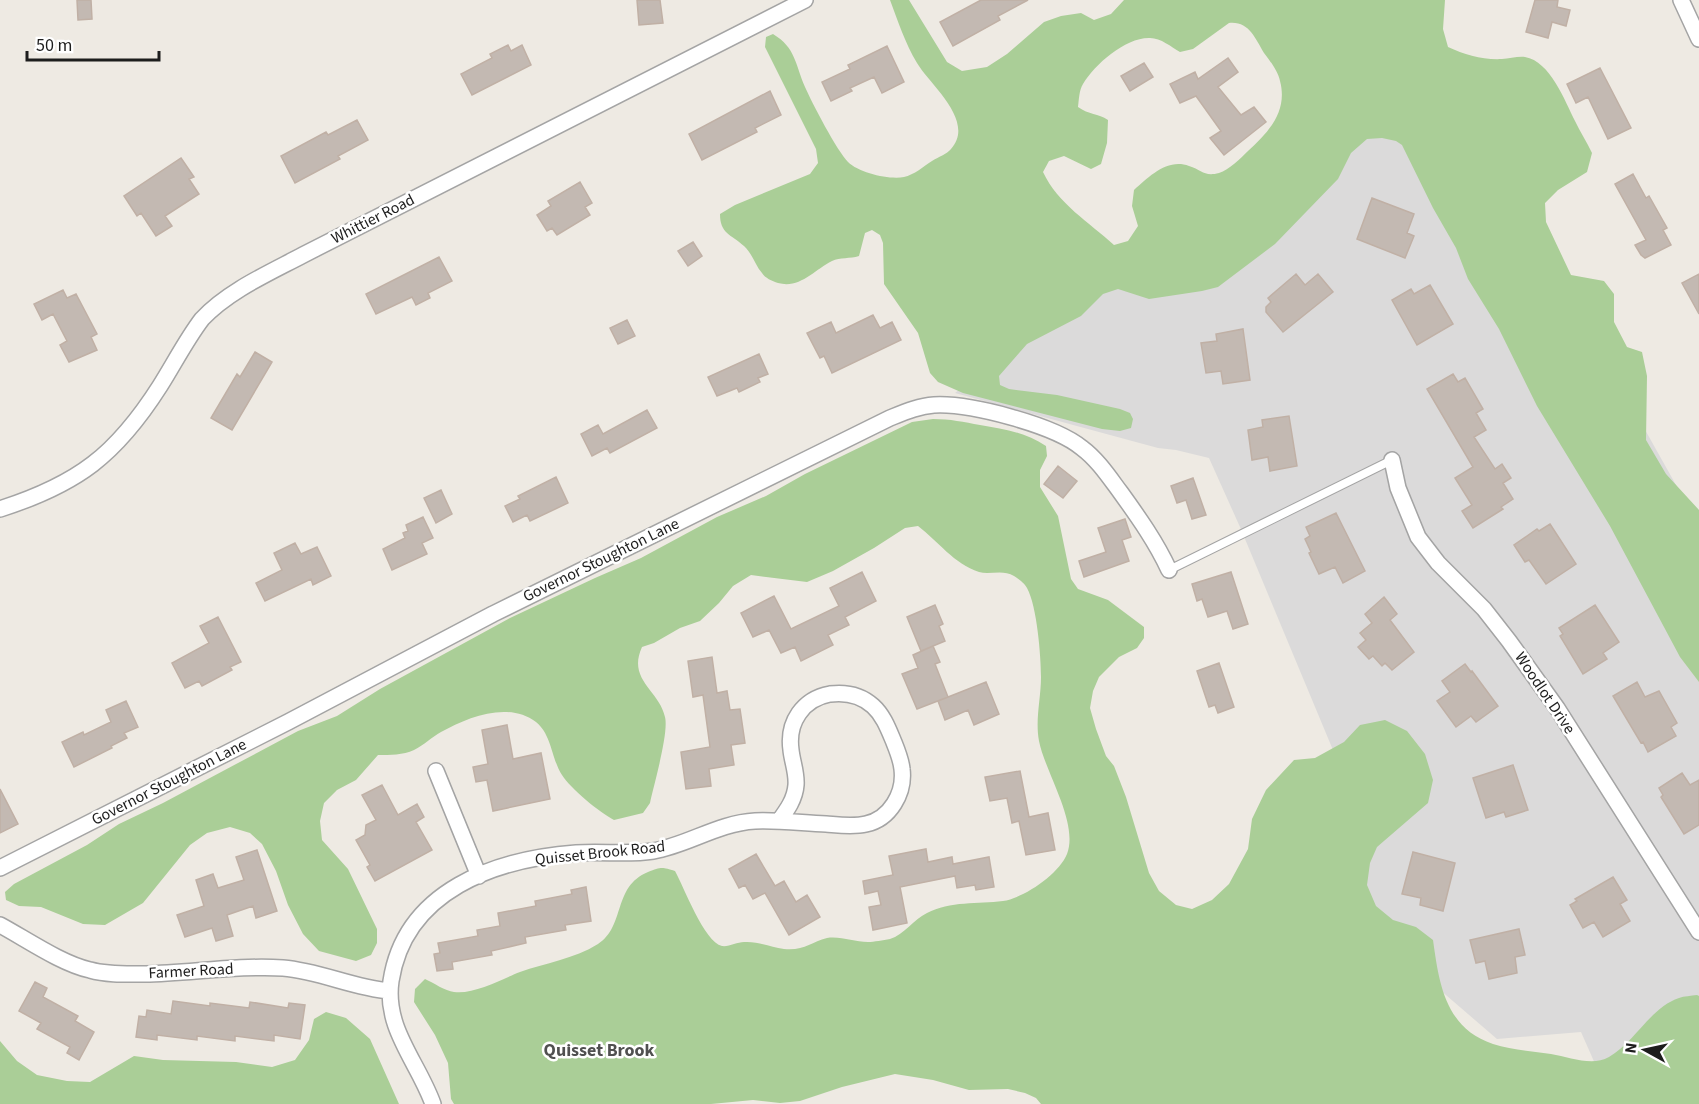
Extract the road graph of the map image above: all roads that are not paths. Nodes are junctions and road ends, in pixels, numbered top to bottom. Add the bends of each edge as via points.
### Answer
1 (805, 0) edge
2 (1681, 0) edge
3 (1699, 39) edge
4 (1392, 460) joint
5 (0, 508) edge
6 (1169, 570) joint
7 (435, 771) dead end
8 (779, 821) junction
9 (0, 868) edge
10 (479, 876) junction
11 (0, 925) edge
12 (1699, 932) edge
13 (390, 991) junction
14 (433, 1104) edge

1 - 5 street, Whittier Road via 313,250 231,296 202,319 136,421 95,464 49,490
2 - 3 street
4 - 6 lane
4 - 12 street, Woodlot Drive via 1398,488 1418,537 1484,609 1557,708
6 - 9 street, Governor Stoughton Lane via 1154,538 1106,473 1072,441 1033,424 976,409 935,405 914,409 493,614
7 - 10 street
8 - 8 street, Quisset Brook Road via 796,789 790,740 798,714 812,701 837,693 855,695 871,703 883,718 900,758 902,787 895,803 881,817 866,824
8 - 10 street, Quisset Brook Road via 727,825 654,851 543,857
10 - 13 street, Quisset Brook Road via 436,900 418,918 399,954
11 - 13 street, Farmer Road via 71,963 98,972 164,974 281,968
13 - 14 street, Quisset Brook Road via 397,1029

